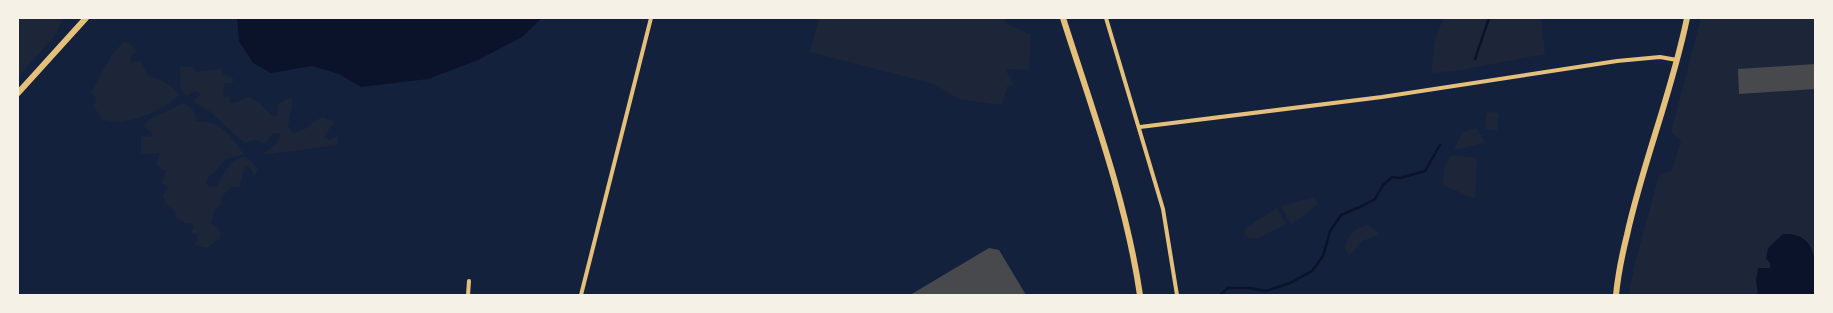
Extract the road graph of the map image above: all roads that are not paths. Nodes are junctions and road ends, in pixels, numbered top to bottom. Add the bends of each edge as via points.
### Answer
1 (86, 18) edge
2 (651, 18) edge
3 (1063, 18) edge
4 (1106, 18) edge
5 (1687, 18) edge
6 (1677, 60) junction
7 (18, 93) edge
8 (1140, 127) junction
9 (469, 281) dead end
10 (468, 295) edge
11 (581, 295) edge
12 (1140, 295) edge
13 (1177, 295) edge
14 (1616, 295) edge

1 - 7 street
2 - 11 street
3 - 12 street via 1108,159
4 - 8 street
5 - 6 street
6 - 8 street via 1660,57 1617,61 1368,98
6 - 14 street via 1631,216
8 - 13 street via 1163,209
9 - 10 street

